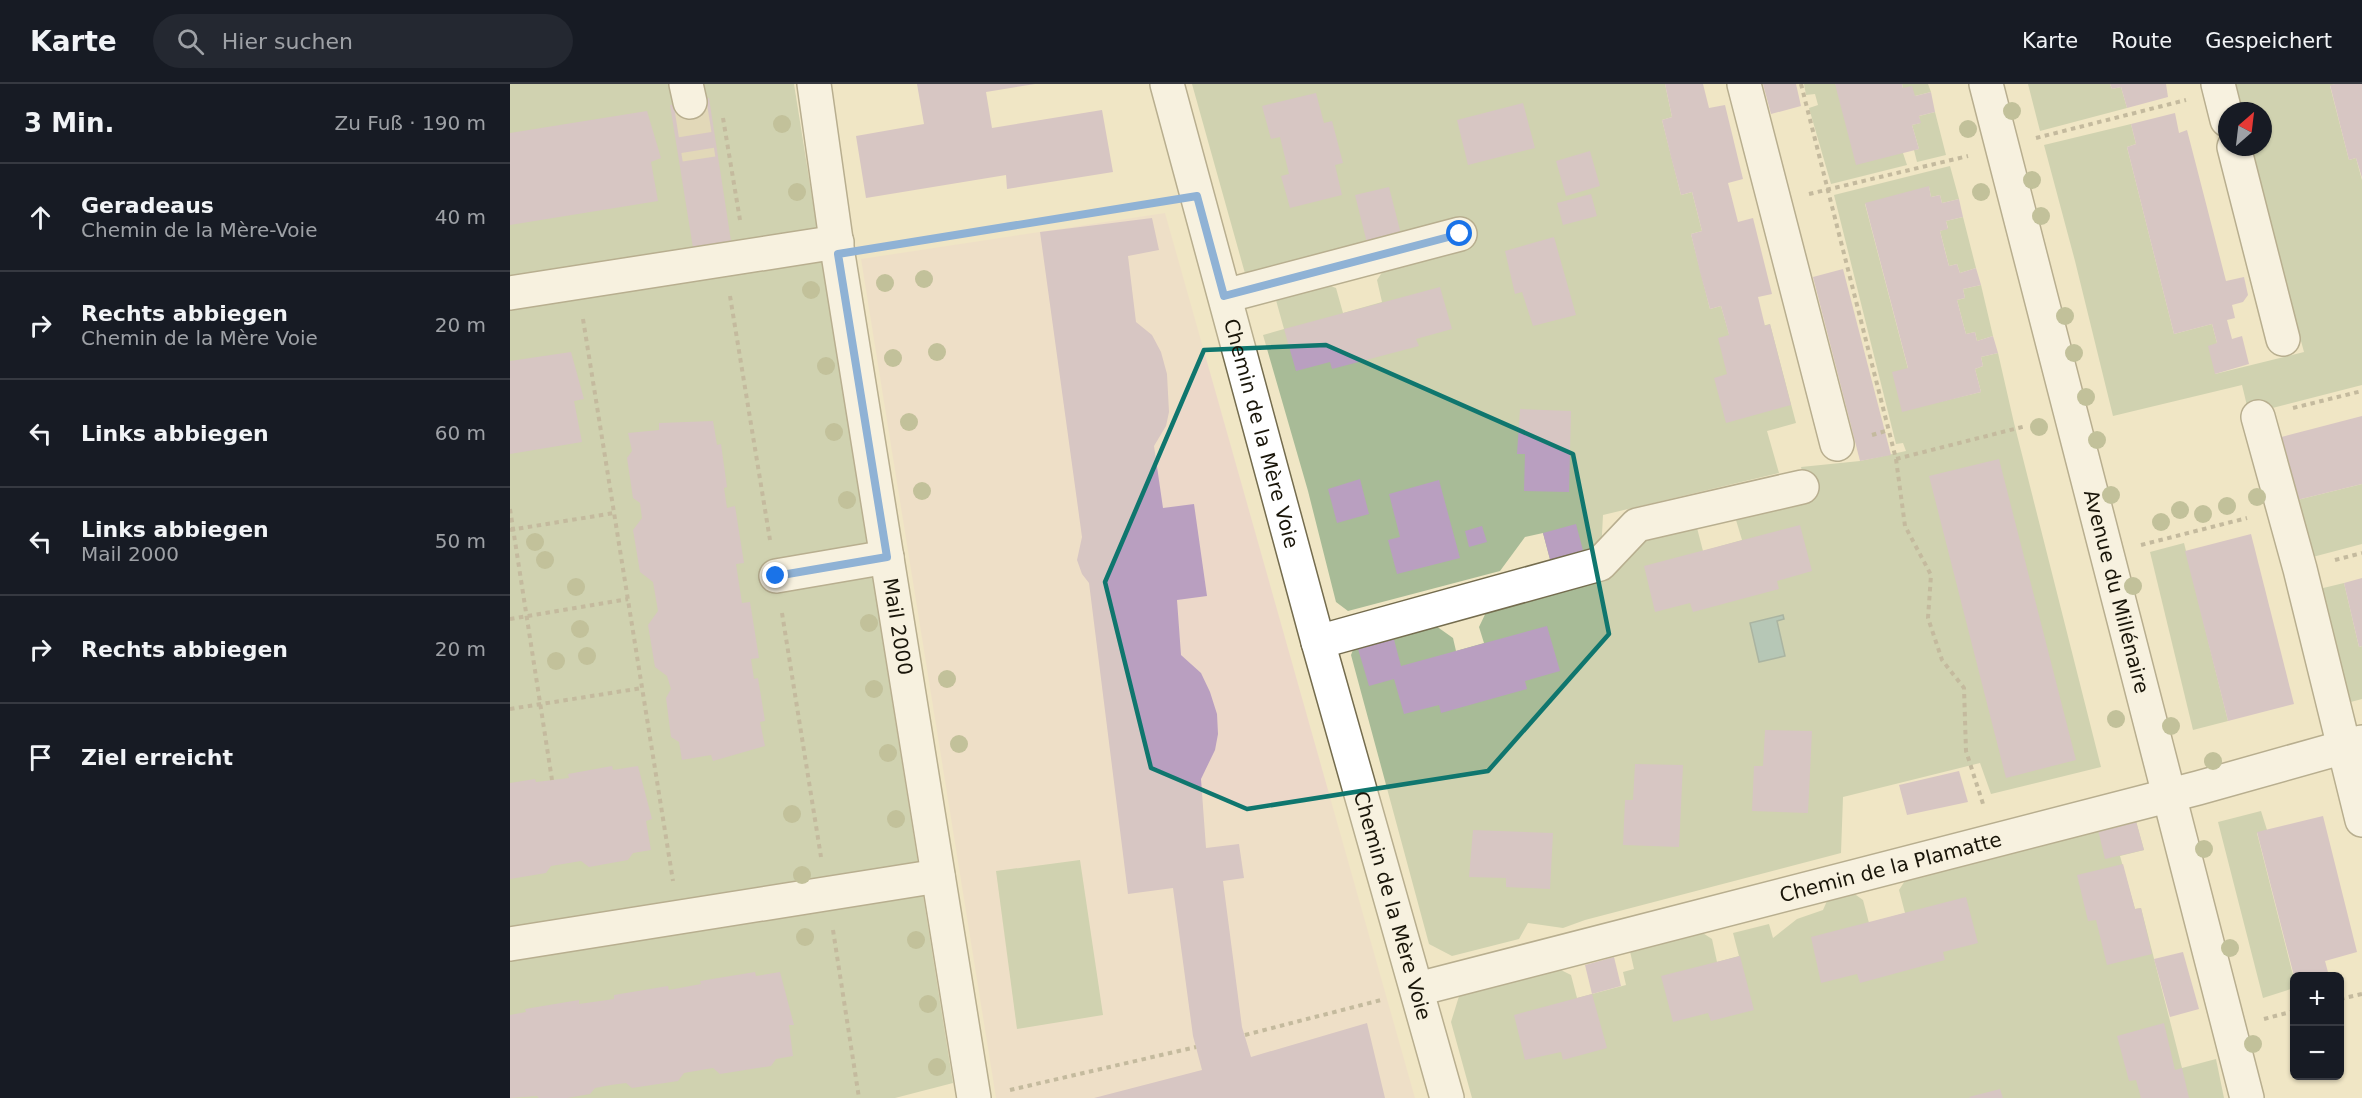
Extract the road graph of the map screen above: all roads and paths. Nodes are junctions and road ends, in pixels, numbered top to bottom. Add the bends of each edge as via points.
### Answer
1 (814, 84) edge
2 (1167, 84) edge
3 (1744, 84) edge
4 (1800, 84) edge
5 (1986, 84) edge
6 (2218, 84) edge
7 (699, 98) edge
8 (2222, 102) edge
9 (2236, 156) edge
10 (1197, 196) junction
11 (1460, 234) dead end
12 (837, 248) junction
13 (746, 257) junction
14 (577, 283) junction
15 (510, 293) edge
16 (1224, 296) junction
17 (2283, 339) dead end
18 (2362, 391) edge
19 (2258, 417) joint
20 (2025, 426) dead end
21 (1837, 444) dead end
22 (1896, 459) junction
23 (1802, 487) dead end
24 (510, 508) edge
25 (2283, 510) junction
26 (614, 513) junction
27 (512, 530) edge
28 (2137, 545) dead end
29 (887, 557) junction
30 (776, 576) dead end
31 (628, 599) junction
32 (526, 616) junction
33 (510, 619) edge
34 (1318, 642) junction
35 (642, 688) junction
36 (540, 704) junction
37 (510, 709) edge
38 (2353, 744) edge
39 (552, 780) dead end
40 (2168, 795) junction
41 (1982, 800) dead end
42 (2362, 820) edge
43 (938, 876) junction
44 (827, 894) junction
45 (678, 917) junction
46 (510, 944) edge
47 (1418, 990) junction
48 (2362, 994) edge
49 (2344, 998) edge
50 (2290, 1012) edge
51 (2258, 1020) dead end
52 (1245, 1035) dead end
53 (1196, 1047) dead end
54 (1007, 1090) dead end
55 (859, 1098) edge
56 (974, 1098) edge
57 (1447, 1098) edge
58 (2247, 1098) edge

1 - 12 street, Mail 2000
2 - 10 street, Chemin de la Mère Voie
3 - 21 street
4 - 22 path
5 - 40 street, Avenue du Millénaire
6 - 8 street
7 - 13 path
9 - 17 street
10 - 12 path
10 - 16 street, Chemin de la Mère Voie
11 - 16 street
12 - 13 street
12 - 29 street, Mail 2000
13 - 14 street
14 - 15 street
14 - 26 path
16 - 34 street, Chemin de la Mère Voie
18 - 19 path
19 - 25 street
20 - 22 path
22 - 41 path via 1905,526 1931,574 1928,618 1942,660 1964,688 1966,751
23 - 34 street via 1637,525 1600,564
24 - 27 path
25 - 28 path
25 - 38 street
26 - 27 path
26 - 31 path
27 - 32 path
29 - 30 street
29 - 43 street, Mail 2000
31 - 32 path
31 - 35 path
32 - 33 path
32 - 36 path
34 - 47 street, Chemin de la Mère Voie
35 - 36 path
35 - 45 path
36 - 37 path
36 - 39 path
38 - 40 street, Chemin de la Plamatte
38 - 42 street
40 - 47 street, Chemin de la Plamatte
40 - 58 street, Avenue du Millénaire
43 - 44 street
43 - 56 street, Mail 2000
44 - 45 street
44 - 55 path
45 - 46 street
47 - 52 path
47 - 57 street, Chemin de la Mère Voie
48 - 49 path
50 - 51 path
53 - 54 path

